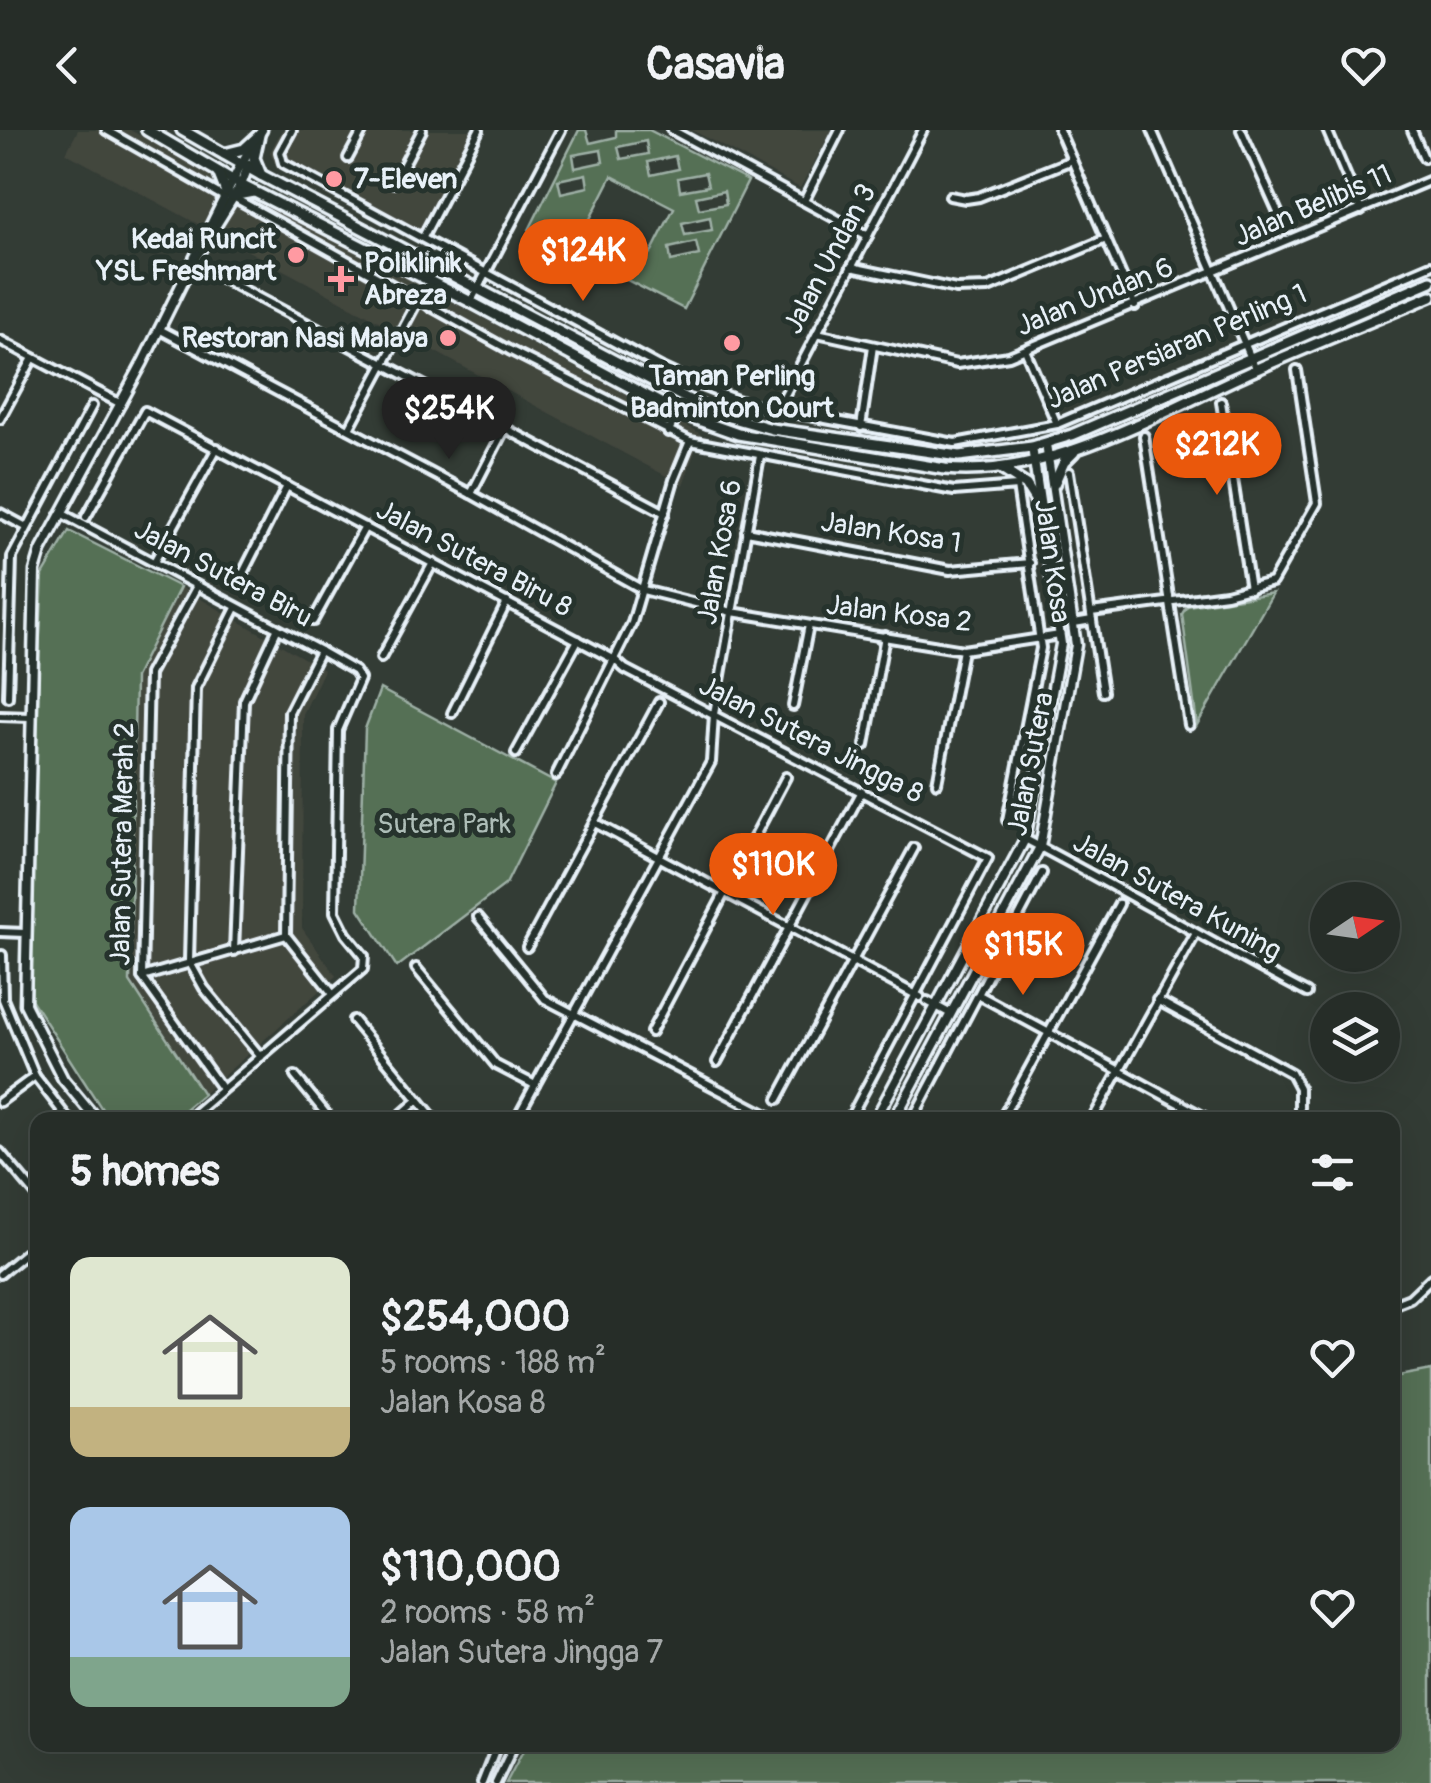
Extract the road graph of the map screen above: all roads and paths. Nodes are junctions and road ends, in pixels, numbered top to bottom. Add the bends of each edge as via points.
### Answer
1 (106, 130) edge
2 (146, 130) edge
3 (182, 130) edge
4 (292, 130) edge
5 (363, 130) edge
6 (422, 130) edge
7 (479, 130) edge
8 (561, 130) edge
9 (672, 130) edge
10 (840, 130) edge
11 (923, 130) edge
12 (1059, 130) edge
13 (1152, 130) edge
14 (1242, 130) edge
15 (1327, 130) edge
16 (1412, 130) edge
17 (260, 132) edge
18 (224, 154) junction
19 (348, 158) dead end
20 (1424, 158) dead end
21 (1072, 160) junction
22 (246, 163) junction
23 (217, 170) junction
24 (261, 175) junction
25 (1431, 180) edge
26 (394, 182) dead end
27 (236, 183) junction
28 (256, 192) junction
29 (227, 195) junction
30 (950, 196) dead end
31 (804, 199) junction
32 (1361, 210) junction
33 (1281, 219) dead end
34 (868, 236) junction
35 (422, 237) junction
36 (1106, 239) junction
37 (194, 261) junction
38 (1431, 265) edge
39 (852, 268) junction
40 (487, 273) junction
41 (1213, 273) junction
42 (1431, 281) edge
43 (441, 287) junction
44 (479, 288) junction
45 (1431, 296) edge
46 (418, 300) junction
47 (471, 302) junction
48 (1135, 306) junction
49 (430, 307) junction
50 (159, 328) junction
51 (817, 333) junction
52 (0, 340) edge
53 (1244, 345) junction
54 (874, 346) junction
55 (1026, 352) junction
56 (1250, 356) junction
57 (33, 358) junction
58 (382, 364) junction
59 (1256, 370) junction
60 (1297, 370) dead end
61 (1221, 402) dead end
62 (121, 404) junction
63 (92, 406) dead end
64 (776, 410) junction
65 (679, 413) junction
66 (0, 419) edge
67 (1057, 424) junction
68 (860, 428) junction
69 (348, 429) junction
70 (504, 430) junction
71 (668, 432) junction
72 (1144, 436) dead end
73 (690, 440) junction
74 (1046, 444) junction
75 (1032, 447) junction
76 (217, 448) junction
77 (1076, 450) junction
78 (760, 456) junction
79 (1049, 458) junction
80 (1034, 460) junction
81 (1000, 468) junction
82 (1070, 472) dead end
83 (1054, 484) junction
84 (287, 486) junction
85 (471, 494) junction
86 (1041, 508) junction
87 (0, 513) edge
88 (61, 513) junction
89 (664, 513) junction
90 (86, 517) dead end
91 (26, 527) junction
92 (364, 527) junction
93 (746, 531) junction
94 (154, 562) junction
95 (432, 563) junction
96 (1030, 563) junction
97 (238, 583) dead end
98 (197, 586) junction
99 (1250, 589) junction
100 (643, 590) junction
101 (1170, 600) junction
102 (507, 602) junction
103 (236, 608) junction
104 (1071, 608) junction
105 (732, 612) junction
106 (1091, 612) junction
107 (313, 622) dead end
108 (1074, 623) junction
109 (809, 625) junction
110 (277, 630) junction
111 (1061, 635) junction
112 (885, 636) junction
113 (1041, 638) junction
114 (578, 640) junction
115 (963, 650) junction
116 (320, 651) junction
117 (382, 658) dead end
118 (615, 660) junction
119 (1104, 692) dead end
120 (8, 697) dead end
121 (659, 702) dead end
122 (792, 706) dead end
123 (452, 713) dead end
124 (714, 714) junction
125 (0, 716) edge
126 (30, 717) junction
127 (1189, 725) dead end
128 (865, 745) dead end
129 (516, 753) dead end
130 (556, 774) dead end
131 (786, 777) dead end
132 (937, 783) dead end
133 (862, 791) junction
134 (1007, 820) dead end
135 (595, 822) junction
136 (1025, 839) junction
137 (1040, 847) junction
138 (914, 848) dead end
139 (659, 858) junction
140 (1042, 873) dead end
141 (724, 893) junction
142 (1119, 904) dead end
143 (478, 917) dead end
144 (788, 927) junction
145 (0, 932) edge
146 (25, 932) junction
147 (1195, 935) junction
148 (286, 936) junction
149 (527, 947) dead end
150 (234, 951) junction
151 (2, 954) edge
152 (189, 961) junction
153 (852, 961) junction
154 (416, 968) dead end
155 (142, 977) junction
156 (332, 993) junction
157 (1307, 993) dead end
158 (979, 995) junction
159 (926, 1000) junction
160 (1157, 1000) junction
161 (574, 1014) junction
162 (951, 1014) junction
163 (353, 1020) dead end
164 (652, 1032) dead end
165 (1049, 1033) junction
166 (262, 1057) junction
167 (717, 1062) dead end
168 (1119, 1070) junction
169 (35, 1076) junction
170 (295, 1076) dead end
171 (535, 1086) junction
172 (222, 1089) junction
173 (418, 1100) junction
174 (778, 1100) dead end
175 (0, 1102) edge
176 (63, 1112) edge
177 (90, 1112) edge
178 (196, 1112) edge
179 (325, 1112) edge
180 (404, 1112) edge
181 (428, 1112) edge
182 (520, 1112) edge
183 (762, 1112) edge
184 (854, 1112) edge
185 (877, 1112) edge
186 (898, 1112) edge
187 (916, 1112) edge
188 (1006, 1112) edge
189 (1096, 1112) edge
190 (1195, 1112) edge
191 (1298, 1112) edge
192 (0, 1152) edge
193 (30, 1188) edge
194 (30, 1248) edge
195 (2, 1269) edge
196 (1429, 1285) edge
197 (1400, 1302) edge
198 (494, 1752) edge
199 (511, 1752) edge
200 (482, 1783) edge
201 (496, 1783) edge

1 - 29 street
2 - 23 main road
3 - 18 main road
4 - 35 street, Jalan Persiaran Perling 1 via 280,152 283,163
5 - 19 street
6 - 26 street
7 - 35 street
8 - 40 street
9 - 31 street
10 - 31 street
11 - 34 street, Jalan Undan 3
12 - 21 street
13 - 41 street
14 - 33 street
15 - 32 street
16 - 20 street
17 - 18 main road via 244,149
17 - 22 street
17 - 24 main road via 254,158
18 - 22 main road
21 - 30 street via 979,197
21 - 36 street
22 - 24 main road
22 - 27 street
23 - 27 main road
23 - 29 main road
24 - 44 main road
25 - 32 street, Jalan Belibis 11
27 - 28 main road
27 - 29 street
28 - 29 main road
28 - 43 main road
29 - 37 street
29 - 46 street
31 - 34 street
32 - 41 street, Jalan Belibis 11
34 - 39 street, Jalan Undan 3
35 - 40 street, Jalan Persiaran Perling 1
36 - 39 street via 988,288 956,289
36 - 48 street
37 - 50 street
37 - 58 street
38 - 53 street, Jalan Persiaran Perling 1
39 - 51 street, Jalan Undan 3
40 - 44 street
40 - 64 street, Jalan Persiaran Perling 1 via 662,368
41 - 48 street, Jalan Undan 6
41 - 53 street
42 - 56 main road
43 - 47 main road
43 - 49 street
44 - 47 street
44 - 75 main road via 689,402 740,421 959,456
45 - 59 main road
46 - 49 street
46 - 58 street
47 - 65 main road
48 - 55 street, Jalan Undan 6
49 - 71 street
50 - 62 street
50 - 69 street, Jalan Kosa 2
51 - 54 street, Jalan Undan 6
51 - 64 street, Jalan Undan 3
52 - 57 street
53 - 56 street
53 - 67 street, Jalan Persiaran Perling 1
54 - 55 street, Jalan Undan 6 via 957,364
54 - 68 street
55 - 67 street
56 - 59 street
56 - 74 main road
57 - 62 street
57 - 66 street
58 - 69 street
58 - 70 street
59 - 77 main road
60 - 99 street via 1318,499 1272,582
61 - 99 street
62 - 88 street
63 - 91 street
64 - 68 street, Jalan Persiaran Perling 1
65 - 71 street
65 - 81 main road via 738,434 868,458 966,471
67 - 68 street, Jalan Persiaran Perling 1 via 955,443
69 - 85 street, Jalan Kosa 2
70 - 85 street
70 - 89 street
71 - 73 street
72 - 101 street
73 - 78 street
73 - 89 street
74 - 75 main road
74 - 79 street, Jalan Sutera
75 - 80 street, Jalan Sutera
76 - 84 street, Jalan Sutera Biru 8
76 - 90 street, Jalan Sutera Biru 8 via 145,411
76 - 94 street
77 - 79 main road
77 - 83 main road
78 - 93 street, Jalan Kosa 6
78 - 96 street, Jalan Kosa via 954,491 1018,486
79 - 80 main road
79 - 83 street, Jalan Sutera
80 - 81 main road
80 - 86 street, Jalan Sutera
81 - 86 main road via 1026,485
82 - 106 street
83 - 104 street, Jalan Sutera
84 - 92 street, Jalan Sutera Biru 8
84 - 97 street
85 - 100 street, Jalan Kosa 2
86 - 111 street, Jalan Sutera
87 - 91 street
88 - 94 street, Jalan Sutera Biru
88 - 126 street via 35,570
89 - 100 street
91 - 120 street via 12,557
92 - 95 street, Jalan Sutera Biru 8
92 - 107 street
93 - 96 street, Jalan Kosa 1 via 950,570
93 - 105 street, Jalan Kosa 6
94 - 98 street, Jalan Sutera Biru
95 - 102 street, Jalan Sutera Biru 8
95 - 117 street
96 - 113 street, Jalan Kosa
98 - 103 street, Jalan Sutera Biru
98 - 155 street, Jalan Sutera Merah 2 via 149,674
99 - 101 street
100 - 105 street, Jalan Kosa 2
100 - 118 street
101 - 106 street
101 - 127 street
102 - 114 street, Jalan Sutera Biru 8
102 - 123 street
103 - 110 street, Jalan Sutera Biru
103 - 152 street via 196,688
104 - 106 street
104 - 108 street, Jalan Sutera
105 - 109 street, Jalan Kosa 2
105 - 124 street, Jalan Kosa 6
106 - 108 street
106 - 119 street
108 - 137 street, Jalan Sutera via 1076,644
109 - 112 street, Jalan Kosa 2
109 - 122 street
110 - 116 street, Jalan Sutera Biru
110 - 150 street via 244,701
111 - 113 street, Jalan Kosa 2
111 - 136 street, Jalan Sutera
112 - 115 street, Jalan Kosa 2
112 - 128 street
113 - 115 street, Jalan Kosa 2
113 - 134 street, Jalan Kosa
114 - 118 street, Jalan Sutera Biru 8
114 - 129 street
115 - 132 street
116 - 148 street via 289,712
116 - 156 street, Jalan Sutera Biru via 360,679 338,730 335,912 364,956 362,970
118 - 124 street, Jalan Sutera Jingga 8
118 - 130 street
121 - 135 street
124 - 133 street, Jalan Sutera Jingga 8
124 - 139 street, Jalan Kosa 6 via 711,762
125 - 126 street
126 - 146 street
131 - 141 street
133 - 144 street
133 - 159 street, Jalan Sutera Jingga 8 via 988,858
135 - 139 street
135 - 149 street
136 - 137 street, Jalan Sutera Kuning
136 - 159 street, Jalan Sutera
137 - 147 street, Jalan Sutera Kuning
137 - 162 street, Jalan Sutera
138 - 153 street
139 - 141 street
139 - 161 street, Jalan Kosa 6
140 - 158 street
141 - 144 street
141 - 164 street
142 - 165 street
143 - 161 street via 545,999
144 - 153 street
144 - 167 street
145 - 146 street
146 - 177 street via 25,1004 63,1079
147 - 157 street, Jalan Sutera Kuning
147 - 160 street
148 - 150 street
148 - 156 street
150 - 152 street
151 - 169 street via 3,1000
152 - 155 street
152 - 166 street
153 - 159 street
153 - 174 street
154 - 171 street via 496,1064
155 - 172 street, Jalan Sutera Merah 2
156 - 166 street
158 - 165 street
158 - 187 street
159 - 162 street
159 - 184 street
159 - 185 street, Jalan Sutera
160 - 168 street
160 - 191 street via 1291,1074 1300,1088
161 - 171 street, Jalan Kosa 6
161 - 183 street
162 - 186 street, Jalan Sutera
163 - 173 street
165 - 168 street
165 - 188 street
166 - 172 street
168 - 189 street
168 - 190 street
169 - 175 street
169 - 176 street
170 - 179 street
171 - 182 street, Jalan Kosa 6
172 - 178 street
173 - 180 street
173 - 181 street
192 - 193 street
194 - 195 street
196 - 197 street
198 - 200 street
199 - 201 street

